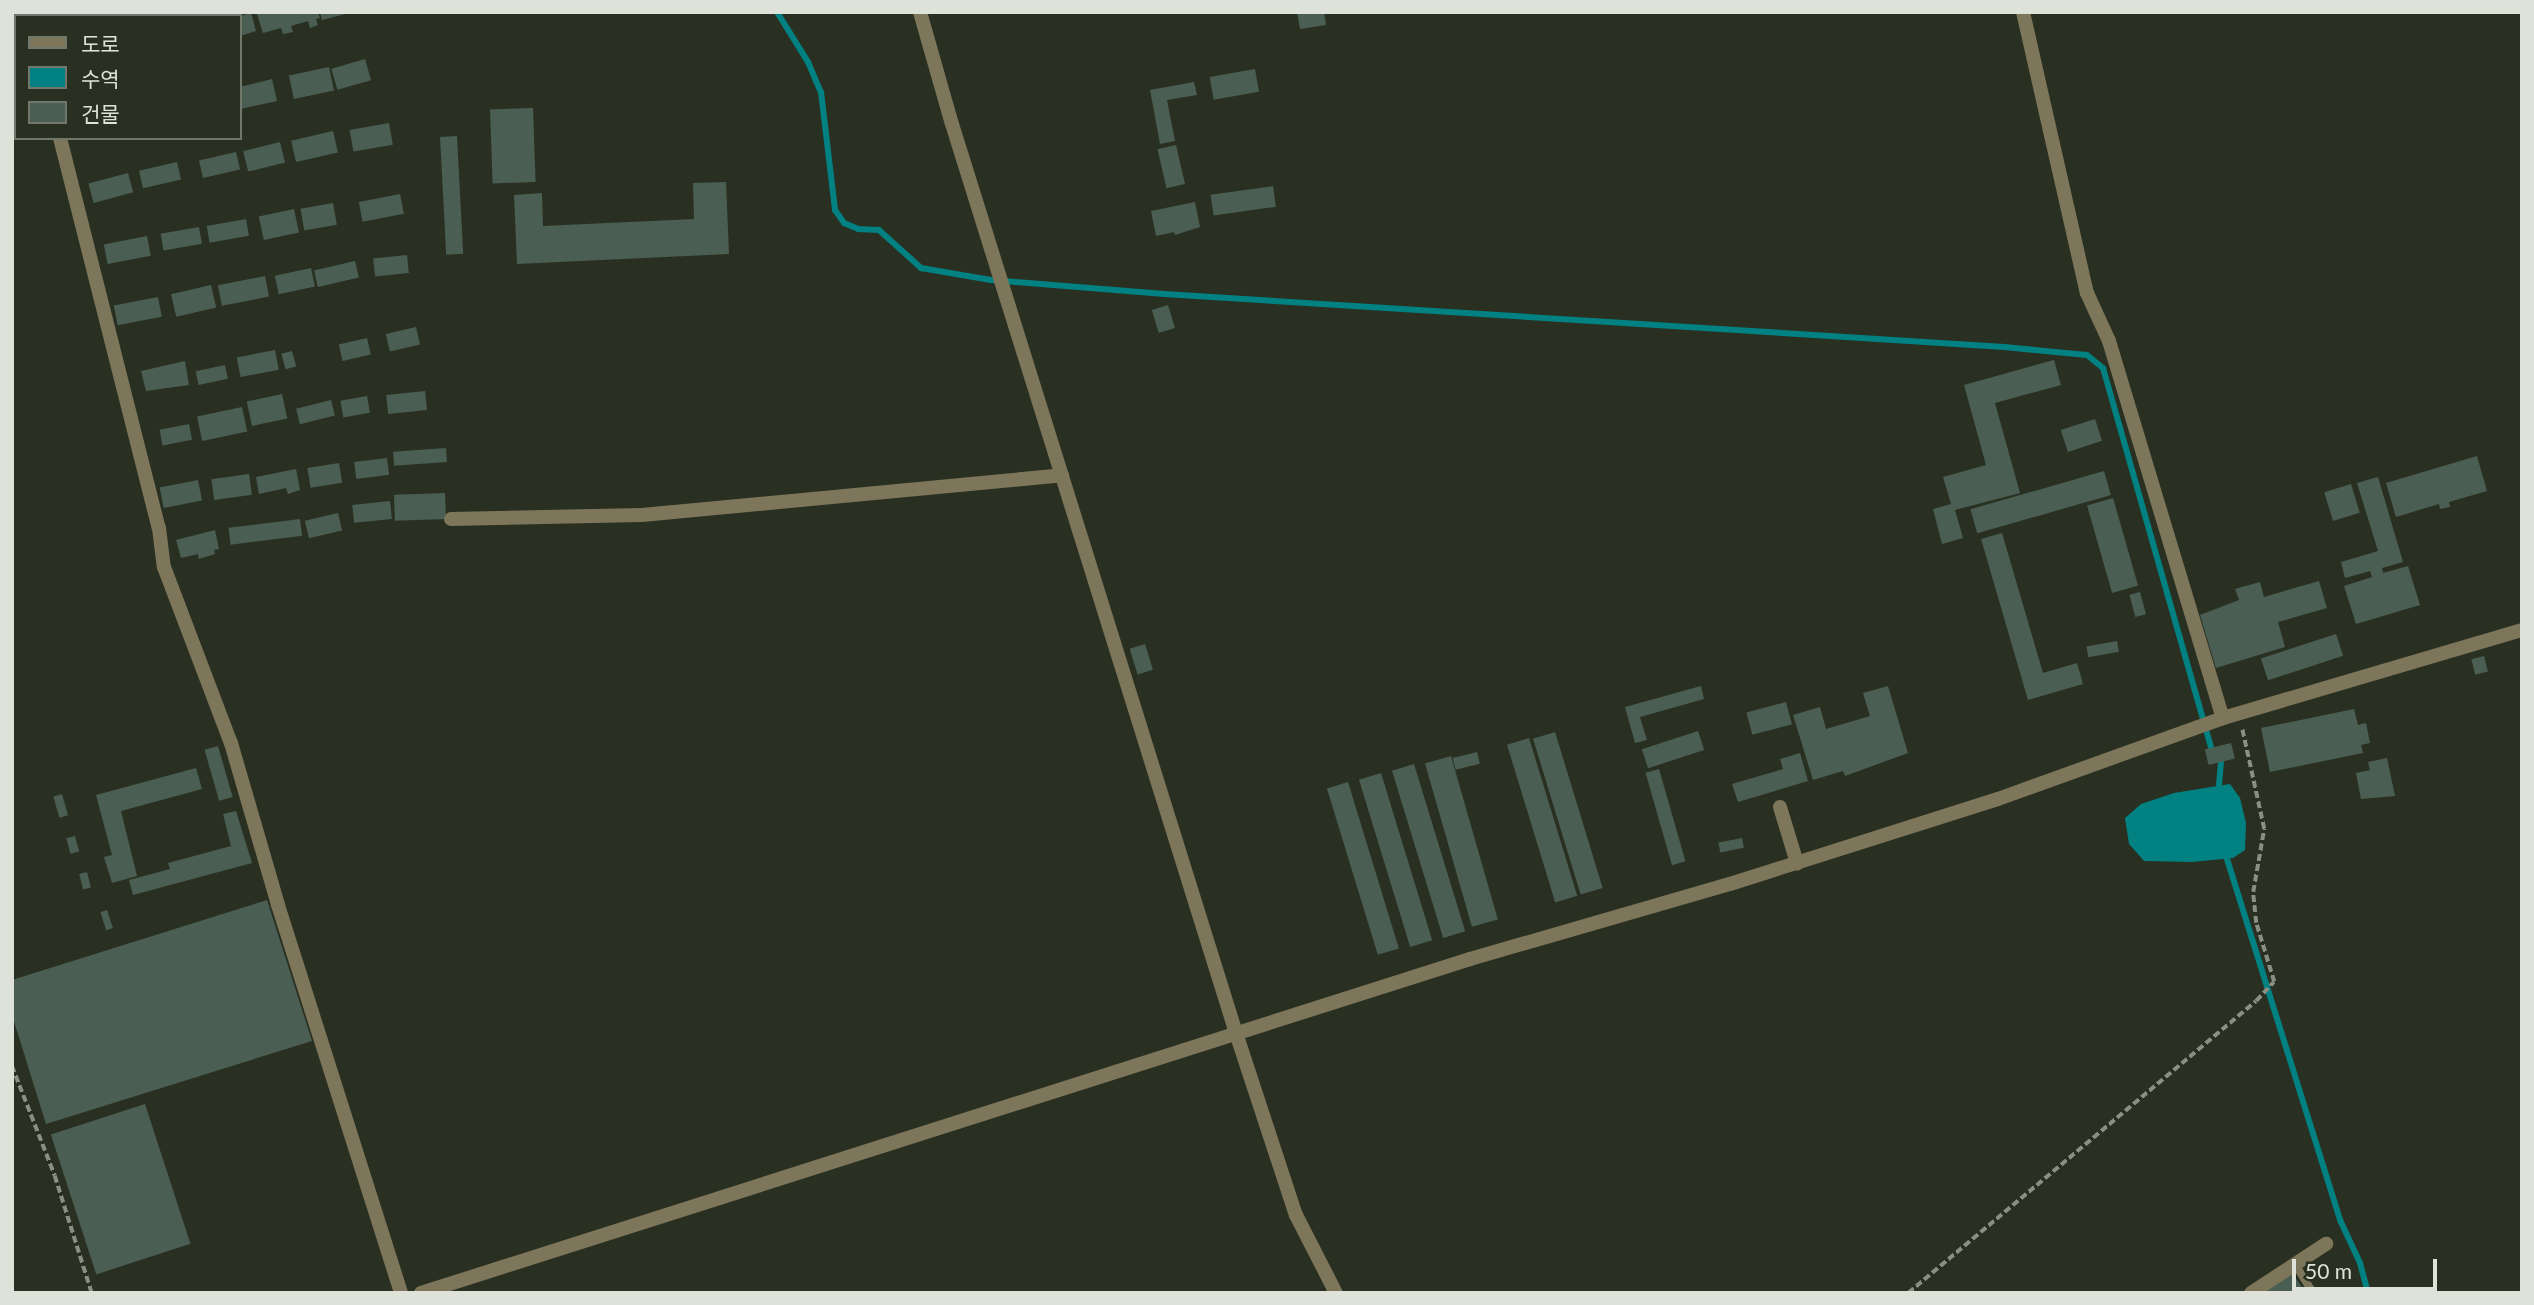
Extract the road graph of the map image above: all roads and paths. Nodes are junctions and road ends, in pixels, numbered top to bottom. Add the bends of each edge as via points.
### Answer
1 (920, 12) edge
2 (2022, 12) edge
3 (61, 140) edge
4 (1062, 475) junction
5 (451, 519) dead end
6 (2522, 630) edge
7 (2237, 713) junction
8 (2222, 718) junction
9 (1780, 807) dead end
10 (1797, 863) junction
11 (1236, 1033) junction
12 (12, 1066) edge
13 (2326, 1244) dead end
14 (2295, 1264) junction
15 (92, 1293) edge
16 (401, 1293) edge
17 (421, 1293) edge
18 (1336, 1293) edge
19 (1908, 1293) edge
20 (2250, 1293) edge
21 (2313, 1293) edge

1 - 4 street
2 - 8 street via 2087,293 2109,341
3 - 16 street via 159,528 164,567 231,743
4 - 5 street via 642,515
4 - 11 street
6 - 7 street
7 - 8 street
7 - 19 path via 2264,829 2253,892 2256,923 2274,982
8 - 10 street via 1998,799
9 - 10 street
10 - 11 street
11 - 17 street
11 - 18 street via 1296,1215
12 - 15 path via 55,1176
13 - 14 street
14 - 20 street
14 - 21 lane

